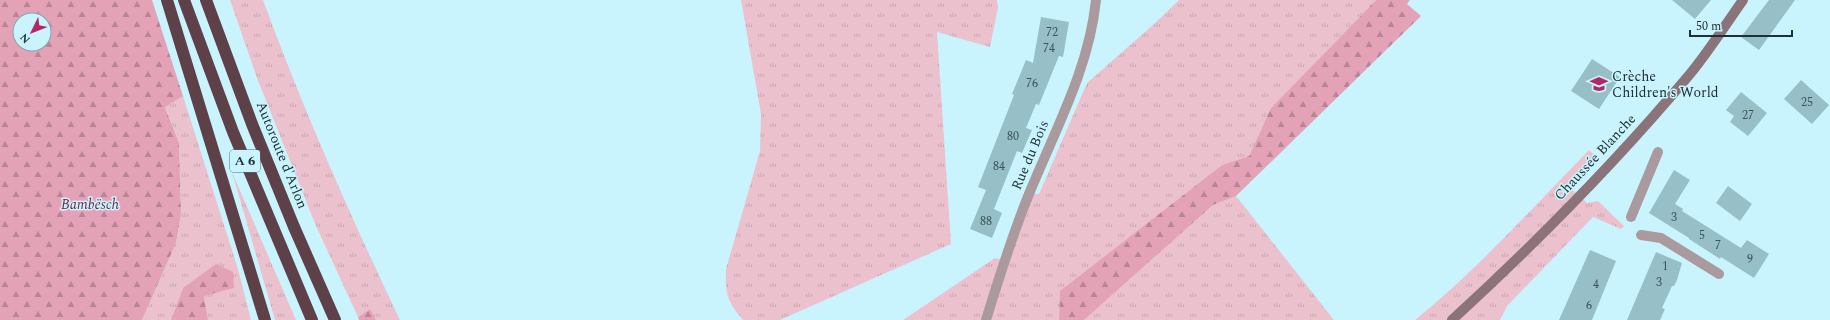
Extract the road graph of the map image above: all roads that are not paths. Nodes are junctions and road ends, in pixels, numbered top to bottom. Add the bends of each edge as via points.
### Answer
1 (167, 0) edge
2 (184, 0) edge
3 (206, 0) edge
4 (1096, 0) edge
5 (1743, 0) edge
6 (1658, 152) dead end
7 (1631, 218) dead end
8 (1641, 235) dead end
9 (1719, 274) dead end
10 (335, 318) edge
11 (265, 320) edge
12 (312, 320) edge
13 (986, 320) edge
14 (1452, 320) edge

1 - 11 highway
2 - 12 highway, A 6 via 233,132
3 - 10 highway, Autoroute d'Arlon / A 6 via 294,227
4 - 13 street, Rue du Bois via 1094,26 1078,78 1029,194 1004,260
5 - 14 main road, Chaussée Blanche via 1691,73 1628,144 1497,279
6 - 7 street
8 - 9 street via 1661,238

